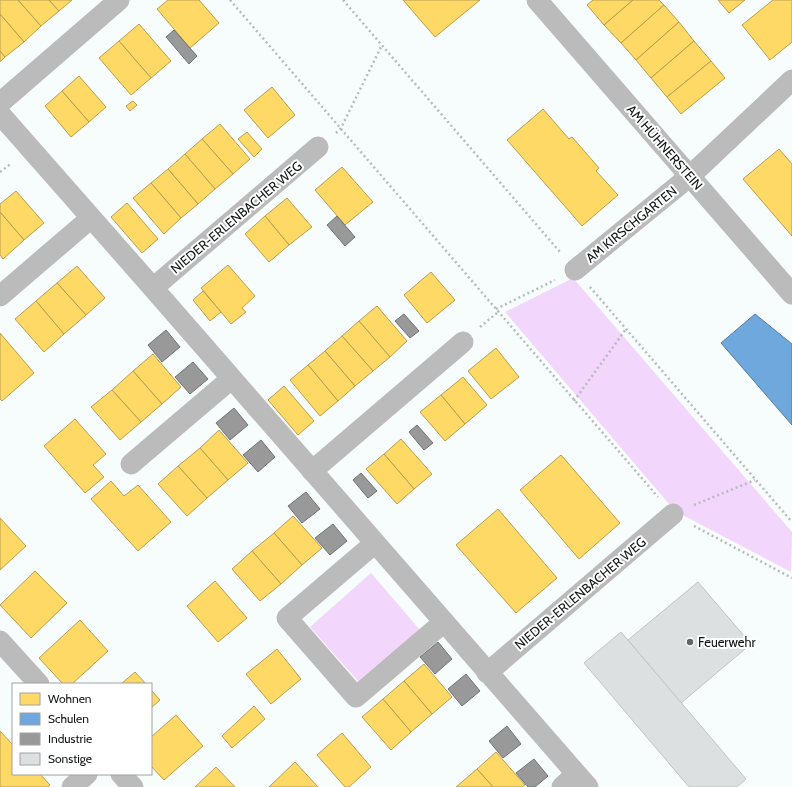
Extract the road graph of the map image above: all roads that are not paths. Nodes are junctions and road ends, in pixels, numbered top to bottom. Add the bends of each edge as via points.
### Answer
1 (119, 0) edge
2 (537, 0) edge
3 (792, 80) edge
4 (0, 103) edge
5 (0, 114) edge
6 (318, 147) road end
7 (690, 176) junction
8 (91, 218) junction
9 (575, 270) road end
10 (153, 288) junction
11 (792, 294) edge
12 (0, 296) edge
13 (463, 342) dead end
14 (231, 379) junction
15 (131, 464) dead end
16 (312, 471) junction
17 (673, 514) road end
18 (375, 543) junction
19 (444, 622) junction
20 (0, 641) edge
21 (487, 672) junction
22 (38, 683) edge
23 (86, 775) edge
24 (122, 775) edge
25 (575, 783) edge
26 (72, 787) edge
27 (133, 787) edge

1 - 4 street
2 - 7 street, AM HÜHNERSTEIN
3 - 7 street, AM KIRSCHGARTEN
5 - 8 street
6 - 10 street, NIEDER-ERLENBACHER WEG
7 - 9 street, AM KIRSCHGARTEN
7 - 11 street, AM HÜHNERSTEIN
8 - 10 street
8 - 12 street
10 - 14 street
13 - 16 street
14 - 15 street
14 - 16 street
16 - 18 street
17 - 21 street, NIEDER-ERLENBACHER WEG
18 - 19 street
18 - 19 street via 287,618 356,697
19 - 21 street
20 - 22 street
21 - 25 street
23 - 26 street
24 - 27 street

